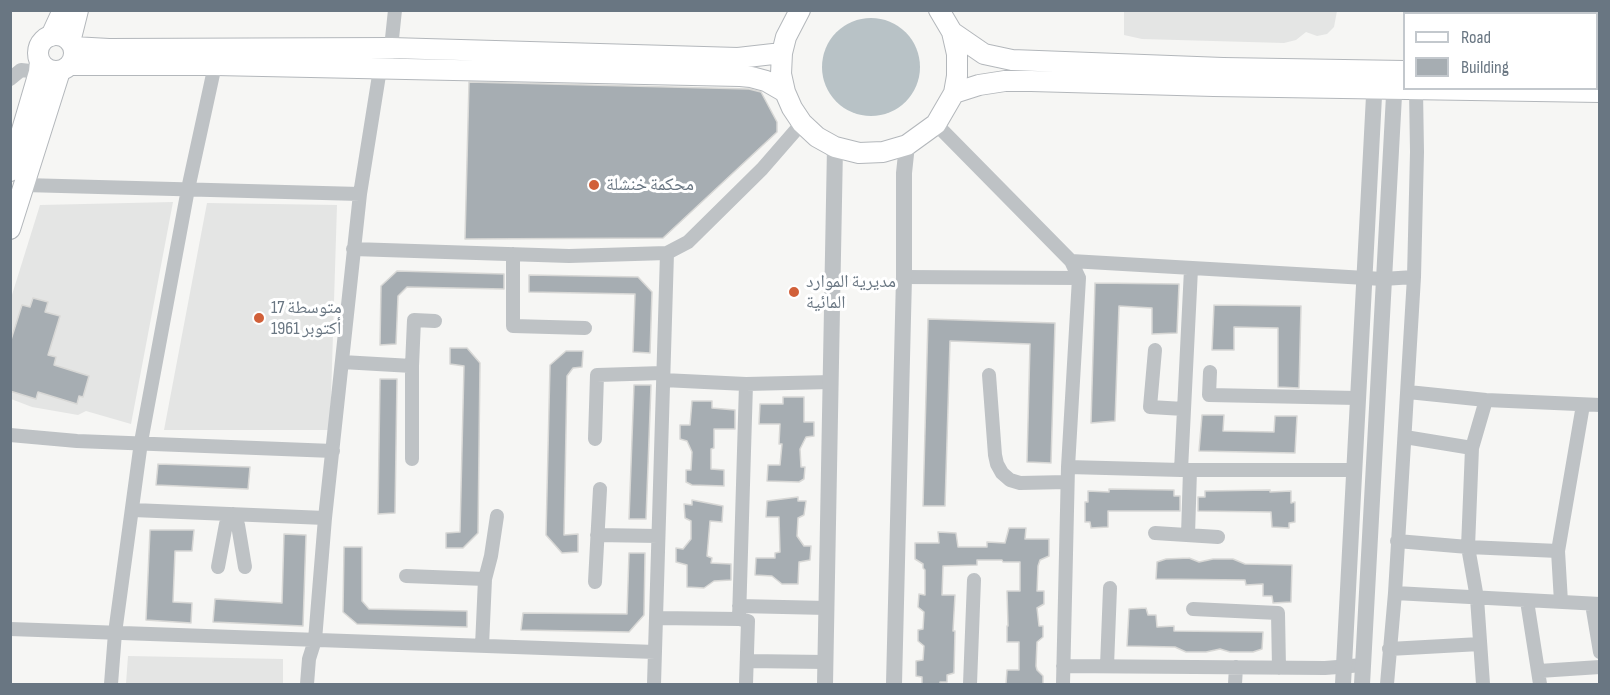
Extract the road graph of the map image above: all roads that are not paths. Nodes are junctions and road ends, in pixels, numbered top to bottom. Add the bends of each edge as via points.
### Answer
1 (63, 10) edge
2 (78, 10) edge
3 (395, 10) edge
4 (800, 10) edge
5 (939, 10) edge
6 (952, 32) junction
7 (51, 36) junction
8 (391, 48) junction
9 (782, 53) junction
10 (68, 56) junction
11 (215, 65) junction
12 (380, 69) junction
13 (24, 70) edge
14 (1398, 77) edge
15 (1374, 79) junction
16 (1416, 90) joint
17 (785, 92) junction
18 (1599, 92) edge
19 (954, 93) junction
20 (802, 123) junction
21 (936, 124) junction
22 (907, 145) junction
23 (835, 147) junction
24 (17, 178) edge
25 (188, 189) junction
26 (360, 194) junction
27 (10, 229) edge
28 (353, 249) junction
29 (513, 254) junction
30 (667, 254) junction
31 (1071, 261) junction
32 (1191, 269) junction
33 (904, 277) junction
34 (1365, 277) junction
35 (1414, 277) junction
36 (1079, 278) junction
37 (1383, 279) junction
38 (435, 321) dead end
39 (585, 328) dead end
40 (1155, 350) dead end
41 (342, 362) junction
42 (411, 366) junction
43 (1210, 372) dead end
44 (989, 375) dead end
45 (663, 377) junction
46 (831, 382) junction
47 (746, 384) junction
48 (1408, 392) junction
49 (1358, 398) junction
50 (1486, 400) junction
51 (1583, 405) junction
52 (1599, 405) edge
53 (1184, 409) junction
54 (10, 435) edge
55 (1405, 437) junction
56 (595, 439) dead end
57 (141, 442) junction
58 (1472, 448) junction
59 (333, 450) junction
60 (411, 459) dead end
61 (1068, 467) junction
62 (1185, 470) junction
63 (1353, 470) junction
64 (1067, 482) junction
65 (600, 489) dead end
66 (133, 510) junction
67 (496, 516) dead end
68 (325, 518) junction
69 (233, 519) junction
70 (1155, 533) dead end
71 (597, 535) junction
72 (1188, 535) junction
73 (658, 536) junction
74 (1218, 537) dead end
75 (1397, 541) junction
76 (1468, 548) junction
77 (1558, 551) junction
78 (218, 567) dead end
79 (245, 567) dead end
80 (406, 576) dead end
81 (485, 579) junction
82 (974, 580) dead end
83 (595, 582) dead end
84 (1110, 588) dead end
85 (1395, 593) junction
86 (1477, 598) junction
87 (1527, 601) junction
88 (1561, 602) junction
89 (1596, 604) edge
90 (827, 608) junction
91 (1193, 609) dead end
92 (744, 613) junction
93 (656, 618) junction
94 (10, 629) edge
95 (115, 633) junction
96 (315, 640) junction
97 (1480, 644) junction
98 (482, 646) junction
99 (1389, 649) junction
100 (655, 652) junction
101 (1599, 652) edge
102 (747, 661) junction
103 (826, 662) junction
104 (1362, 665) junction
105 (1063, 666) junction
106 (1107, 666) junction
107 (1344, 666) junction
108 (1236, 667) junction
109 (1599, 667) edge
110 (1280, 668) junction
111 (1539, 678) edge
112 (111, 684) edge
113 (307, 684) edge
114 (654, 684) edge
115 (746, 684) edge
116 (825, 684) edge
117 (894, 684) edge
118 (970, 684) edge
119 (1063, 684) edge
120 (1235, 684) edge
121 (1342, 684) edge
122 (1362, 684) edge
123 (1387, 684) edge
124 (1483, 684) edge

1 - 7 main road
2 - 10 main road
3 - 8 street
4 - 9 main road
5 - 6 main road
6 - 15 main road via 984,54 1012,60 1222,68
6 - 19 main road via 957,54
7 - 10 main road via 61,36
7 - 13 main road
8 - 9 main road via 738,58
8 - 10 main road via 103,49
8 - 12 street
9 - 17 main road
10 - 11 main road
10 - 13 main road via 48,69
10 - 24 main road
11 - 12 main road
11 - 25 street
12 - 17 main road via 751,77
12 - 26 street
13 - 24 main road
14 - 15 main road
14 - 37 street
15 - 19 main road via 1005,81
15 - 34 street
16 - 18 main road
16 - 35 street
17 - 20 main road
19 - 21 main road
20 - 23 main road
20 - 30 street via 688,242
21 - 22 main road
21 - 31 street
22 - 23 main road via 884,153 859,153
22 - 33 street
23 - 46 street
24 - 25 street
24 - 27 main road
25 - 26 street
25 - 57 street
26 - 28 street
28 - 29 street
28 - 41 street
29 - 30 street
29 - 39 street via 513,326
30 - 45 street
31 - 32 street
31 - 36 street
32 - 34 street
32 - 53 street
33 - 36 street
33 - 117 street
34 - 37 street
34 - 49 street
35 - 37 street
35 - 48 street
36 - 61 street
37 - 104 street
38 - 42 street via 414,320
40 - 53 street via 1150,406
41 - 42 street
41 - 59 street
42 - 60 street
43 - 49 street via 1209,395
44 - 64 street via 995,455 1002,473 1020,483
45 - 47 street
45 - 56 street via 597,375
45 - 73 street
46 - 47 street
46 - 90 street
47 - 92 street
48 - 50 street
48 - 55 street
49 - 63 street
50 - 51 street
50 - 58 street
51 - 52 street
51 - 77 street
53 - 62 street
54 - 57 street
55 - 58 street
55 - 75 street
57 - 59 street
57 - 66 street
58 - 76 street
59 - 68 street
61 - 62 street
61 - 64 street
62 - 63 street
62 - 72 street
63 - 107 street
64 - 105 street
65 - 71 street
66 - 69 street
66 - 95 street
67 - 81 street
68 - 69 street
68 - 96 street
69 - 78 street via 226,524
69 - 79 street via 238,525
70 - 72 street
71 - 73 street
71 - 83 street
72 - 74 street
73 - 93 street
75 - 76 street
75 - 85 street
76 - 77 street
76 - 86 street
77 - 88 street
80 - 81 street
81 - 98 street
82 - 118 street
84 - 106 street
85 - 86 street
85 - 99 street
86 - 87 street
86 - 97 street
87 - 88 street
87 - 111 street
88 - 89 street
89 - 101 street
90 - 92 street
90 - 103 street
91 - 110 street via 1278,612
92 - 93 street
92 - 102 street
93 - 100 street
94 - 95 street
95 - 96 street
95 - 112 street
96 - 98 street
96 - 113 street
97 - 99 street
97 - 124 street
98 - 100 street
99 - 123 street
100 - 114 street
102 - 103 street
102 - 115 street
103 - 116 street
104 - 107 street
104 - 122 street
105 - 106 street
105 - 119 street
106 - 108 street
107 - 110 street
107 - 121 street
108 - 110 street
108 - 120 street
109 - 111 street

